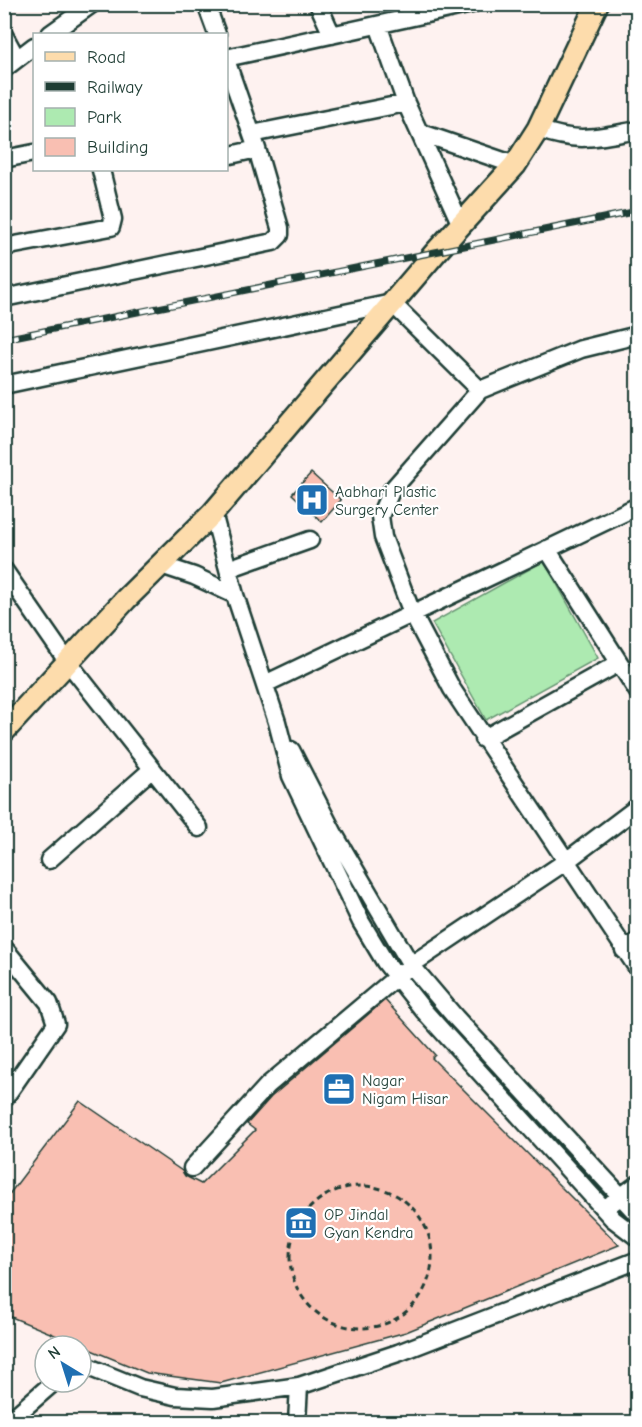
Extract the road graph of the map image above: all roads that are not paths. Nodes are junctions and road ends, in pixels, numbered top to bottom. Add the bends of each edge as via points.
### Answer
1 (206, 4) edge
2 (318, 4) edge
3 (472, 4) edge
4 (597, 4) edge
5 (85, 7) edge
6 (378, 25) junction
7 (51, 33) edge
8 (217, 33) edge
9 (4, 35) edge
10 (332, 35) junction
11 (33, 47) edge
12 (228, 59) edge
13 (11, 64) edge
14 (228, 72) edge
15 (231, 91) edge
16 (406, 103) junction
17 (538, 129) junction
18 (638, 130) edge
19 (419, 132) junction
20 (255, 141) junction
21 (33, 153) edge
22 (228, 155) edge
23 (4, 159) edge
24 (515, 165) junction
25 (101, 171) edge
26 (461, 225) junction
27 (4, 247) edge
28 (4, 298) edge
29 (392, 303) junction
30 (638, 335) edge
31 (4, 385) edge
32 (480, 390) junction
33 (638, 506) edge
34 (213, 513) junction
35 (310, 540) dead end
36 (547, 549) junction
37 (161, 565) junction
38 (228, 569) junction
39 (4, 570) edge
40 (236, 594) junction
41 (412, 613) junction
42 (67, 661) junction
43 (619, 663) junction
44 (265, 684) junction
45 (638, 692) edge
46 (278, 722) junction
47 (4, 731) edge
48 (483, 739) junction
49 (151, 770) junction
50 (638, 807) edge
51 (199, 828) dead end
52 (49, 860) dead end
53 (565, 862) junction
54 (631, 945) edge
55 (4, 948) edge
56 (411, 965) junction
57 (638, 969) edge
58 (397, 978) junction
59 (4, 1099) edge
60 (192, 1168) dead end
61 (638, 1184) edge
62 (621, 1197) junction
63 (604, 1209) junction
64 (638, 1215) edge
65 (638, 1238) edge
66 (638, 1260) edge
67 (93, 1369) edge
68 (299, 1386) junction
69 (40, 1394) edge
70 (8, 1422) edge
71 (297, 1422) edge

1 - 8 street
2 - 10 street
3 - 6 street
4 - 17 main road
5 - 7 street
6 - 10 street
6 - 16 street
9 - 13 street
10 - 12 street
11 - 13 street
14 - 15 street
15 - 20 street
16 - 19 street
16 - 20 street
17 - 18 street via 577,140
17 - 24 main road
19 - 24 street
19 - 26 street
20 - 22 street
20 - 28 street via 280,228 280,235 273,242
21 - 23 street
24 - 26 main road
25 - 27 street via 113,219 111,227
26 - 29 main road
29 - 31 street
29 - 32 street
29 - 34 main road
30 - 32 street via 582,350
32 - 41 street via 383,503 383,537
33 - 36 street
34 - 37 main road
34 - 38 street
35 - 38 street
36 - 41 street
36 - 43 street
37 - 40 street
37 - 42 main road
38 - 40 street
39 - 42 street
40 - 44 street
41 - 44 street
41 - 48 street
42 - 47 main road
42 - 49 street
43 - 45 street
43 - 48 street
44 - 46 street
46 - 56 street via 333,832
46 - 58 street via 298,795 361,922
48 - 53 street
49 - 51 street
49 - 52 street
50 - 53 street
53 - 54 street
53 - 56 street
54 - 57 street
55 - 59 street via 49,1003 56,1024
56 - 58 street
56 - 62 street
58 - 60 street via 268,1085
58 - 63 street
61 - 62 street
62 - 63 street
62 - 64 street
63 - 65 street
66 - 68 street via 398,1353
67 - 68 street via 140,1388 175,1396 213,1398
68 - 71 street
69 - 70 street

